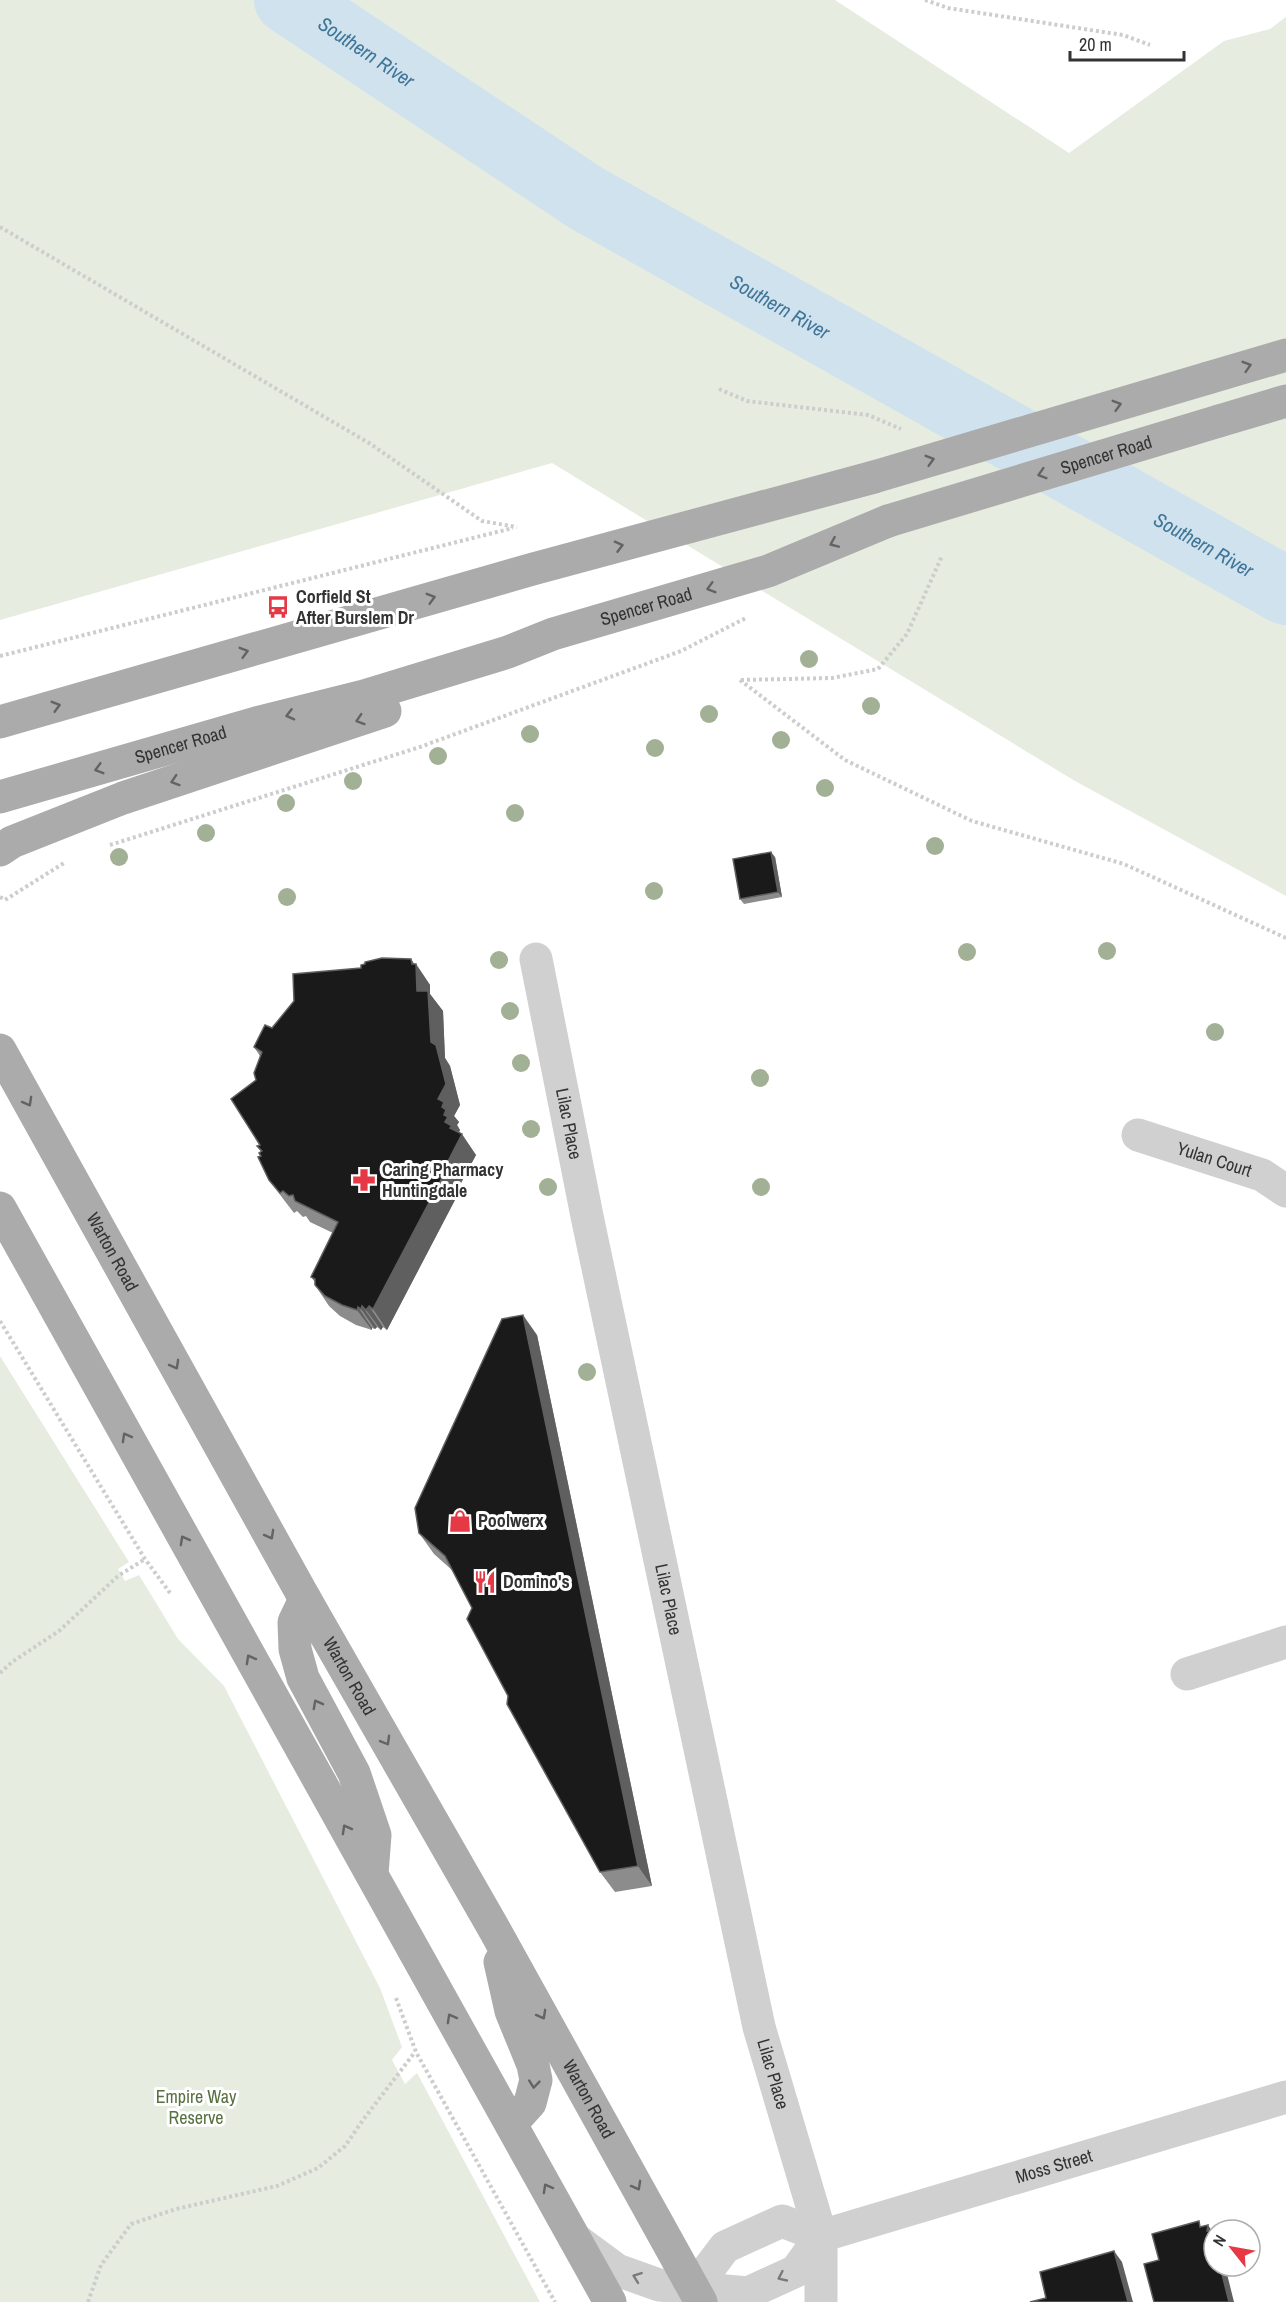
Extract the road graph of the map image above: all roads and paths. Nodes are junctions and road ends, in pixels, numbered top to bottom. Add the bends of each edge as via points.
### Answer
1 (925, 0) edge
2 (1150, 45) dead end
3 (0, 227) edge
4 (1286, 355) edge
5 (719, 389) dead end
6 (1286, 401) edge
7 (901, 429) dead end
8 (942, 556) dead end
9 (751, 615) dead end
10 (508, 652) junction
11 (0, 656) edge
12 (0, 722) edge
13 (0, 797) edge
14 (109, 846) dead end
15 (0, 850) edge
16 (65, 862) dead end
17 (0, 897) edge
18 (1286, 938) edge
19 (536, 959) dead end
20 (0, 1050) edge
21 (1138, 1135) dead end
22 (1286, 1191) edge
23 (0, 1208) edge
24 (0, 1237) edge
25 (45, 1292) junction
26 (0, 1321) edge
27 (145, 1559) junction
28 (172, 1595) dead end
29 (305, 1599) junction
30 (1286, 1642) edge
31 (0, 1674) edge
32 (1187, 1674) dead end
33 (372, 1876) junction
34 (493, 1928) junction
35 (393, 1989) dead end
36 (416, 2052) junction
37 (1286, 2097) edge
38 (511, 2124) junction
39 (821, 2236) junction
40 (575, 2239) junction
41 (695, 2297) edge
42 (88, 2302) edge
43 (555, 2302) edge
44 (610, 2302) edge
45 (821, 2302) edge

1 - 2 path via 948,8 1123,35
3 - 11 path via 369,443 482,521 517,527
12 -> 4 main road, bridge via 533,569 874,477
5 - 7 path via 747,401 868,414
6 -> 10 main road, Spencer Road, bridge via 888,521 768,571 553,634
8 - 18 path via 907,634 878,669 832,678 740,680 845,760 972,821 1124,864
9 - 14 path via 681,651 420,747
10 -> 13 main road, Spencer Road
10 -> 15 main road via 473,676 436,694 123,798
16 - 17 path via 5,900
19 - 39 street, Lilac Place via 759,2027
20 -> 29 main road, Warton Road
21 - 22 street, Yulan Court via 1262,1175
23 - 25 main road
24 - 25 main road
33 -> 25 main road
26 - 27 path
27 - 28 path
27 - 31 path via 118,1576 59,1630
33 -> 29 main road via 375,1835 354,1773 303,1678 295,1649 294,1622
29 -> 34 main road, Warton Road
30 - 32 street
38 -> 33 main road
34 -> 38 main road via 511,2012 536,2080 530,2103
34 -> 41 main road, Warton Road
35 - 36 path
36 - 42 path via 345,2146 318,2168 277,2186 131,2224 101,2265
36 - 43 path
37 - 39 street, Moss Street
40 -> 38 main road
39 -> 41 street via 796,2271 748,2293
39 - 41 street via 782,2221 725,2247
39 - 45 street, Lilac Place
41 -> 40 street via 617,2270
40 - 44 main road

